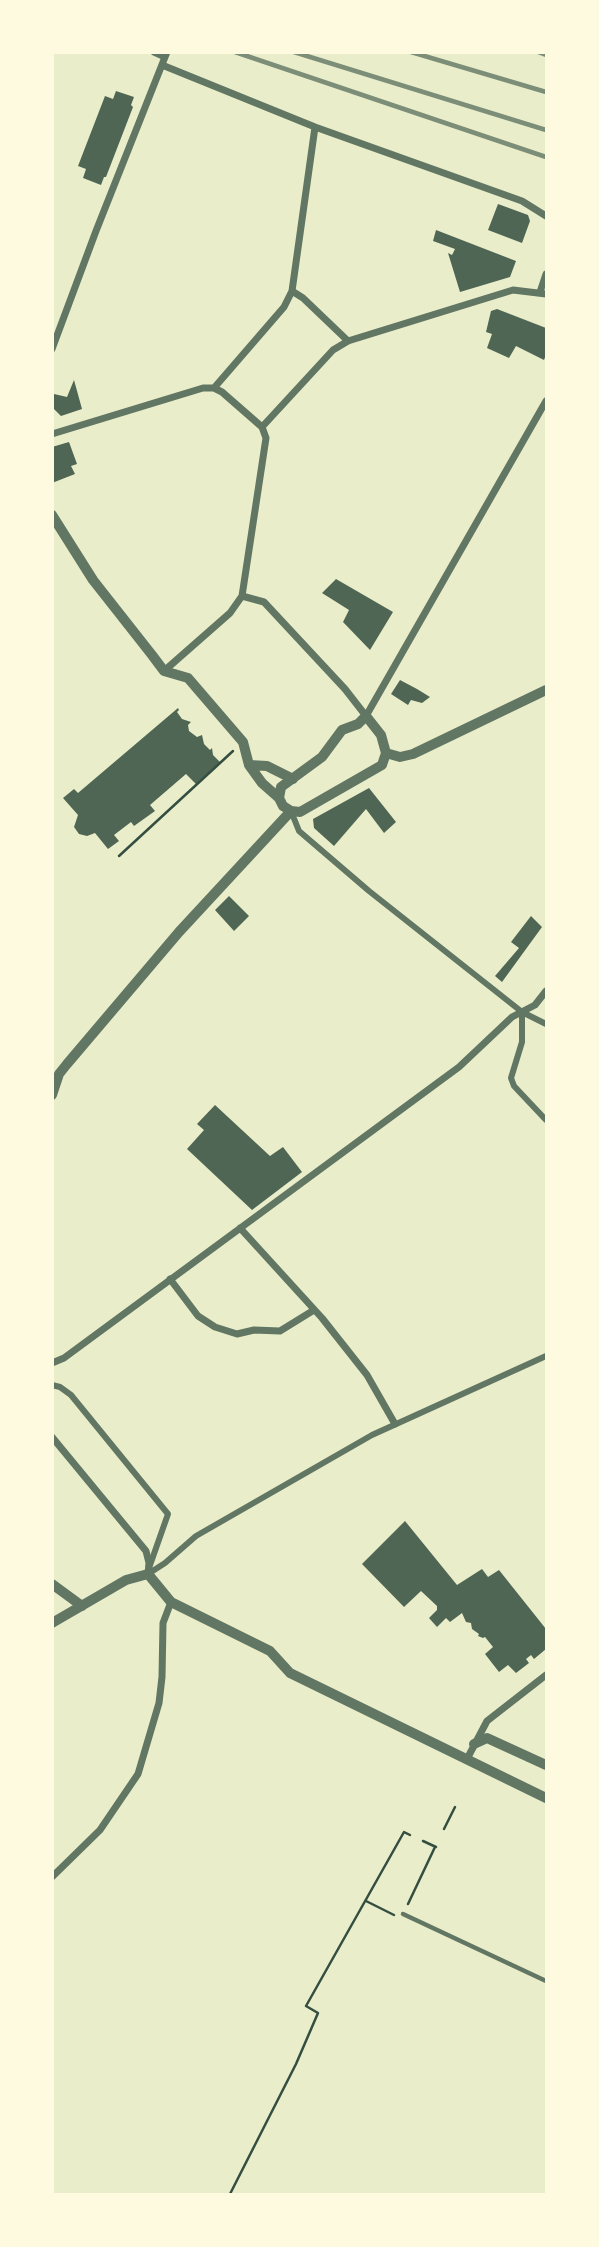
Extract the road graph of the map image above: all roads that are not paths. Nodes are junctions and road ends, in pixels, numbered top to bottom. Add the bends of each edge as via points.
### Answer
1 (154, 52) edge
2 (165, 58) edge
3 (315, 127) junction
4 (547, 216) edge
5 (547, 274) edge
6 (292, 291) junction
7 (543, 293) edge
8 (348, 341) junction
9 (52, 349) edge
10 (214, 388) junction
11 (547, 401) edge
12 (262, 427) junction
13 (52, 434) edge
14 (52, 515) edge
15 (242, 596) junction
16 (164, 671) junction
17 (547, 690) edge
18 (366, 716) junction
19 (386, 753) junction
20 (249, 765) junction
21 (293, 779) junction
22 (279, 798) junction
23 (290, 811) junction
24 (547, 991) edge
25 (522, 1012) junction
26 (547, 1024) edge
27 (56, 1073) edge
28 (52, 1095) edge
29 (547, 1120) edge
30 (240, 1228) junction
31 (170, 1279) junction
32 (314, 1310) junction
33 (547, 1356) edge
34 (52, 1363) edge
35 (52, 1385) edge
36 (395, 1424) junction
37 (52, 1437) edge
38 (148, 1574) junction
39 (52, 1584) edge
40 (171, 1602) junction
41 (82, 1606) junction
42 (52, 1623) edge
43 (547, 1675) edge
44 (474, 1744) junction
45 (467, 1759) junction
46 (547, 1765) edge
47 (547, 1798) edge
48 (52, 1877) edge
49 (403, 1914) road end
50 (547, 1981) edge

1 - 2 street
2 - 3 street
2 - 9 street
3 - 4 street via 522,201
3 - 6 street
5 - 7 street
6 - 8 street
6 - 10 street via 284,307
7 - 8 street via 513,290
8 - 12 street via 330,352
10 - 12 street
10 - 13 street
11 - 18 street
12 - 15 street via 266,438
14 - 16 street via 93,580
15 - 16 street via 230,614
15 - 18 street via 264,602
16 - 20 street via 188,678 243,742
17 - 19 street via 413,754
18 - 19 street via 381,736
18 - 21 street via 342,730 322,757
19 - 23 street via 382,765 300,813
20 - 21 street via 267,766
20 - 22 street
21 - 22 street via 281,787
22 - 23 street
23 - 25 street via 299,831
23 - 27 street
24 - 25 street
25 - 26 street
25 - 29 street via 522,1042 512,1078 514,1086
25 - 30 street via 459,1067
27 - 28 street
30 - 31 street
30 - 32 street
31 - 32 street via 198,1315 237,1334 280,1331
31 - 34 street
32 - 36 street via 367,1375
33 - 36 street
35 - 38 street via 71,1395 168,1514
36 - 38 street via 196,1536
37 - 38 street via 146,1551
38 - 40 street
38 - 41 street via 126,1580
39 - 41 street
40 - 45 street via 270,1651 290,1673
40 - 48 street via 163,1623 159,1703 138,1773 100,1830
41 - 42 street
43 - 44 street via 487,1721
44 - 45 street
44 - 46 street via 486,1738
45 - 47 street
49 - 50 lane

